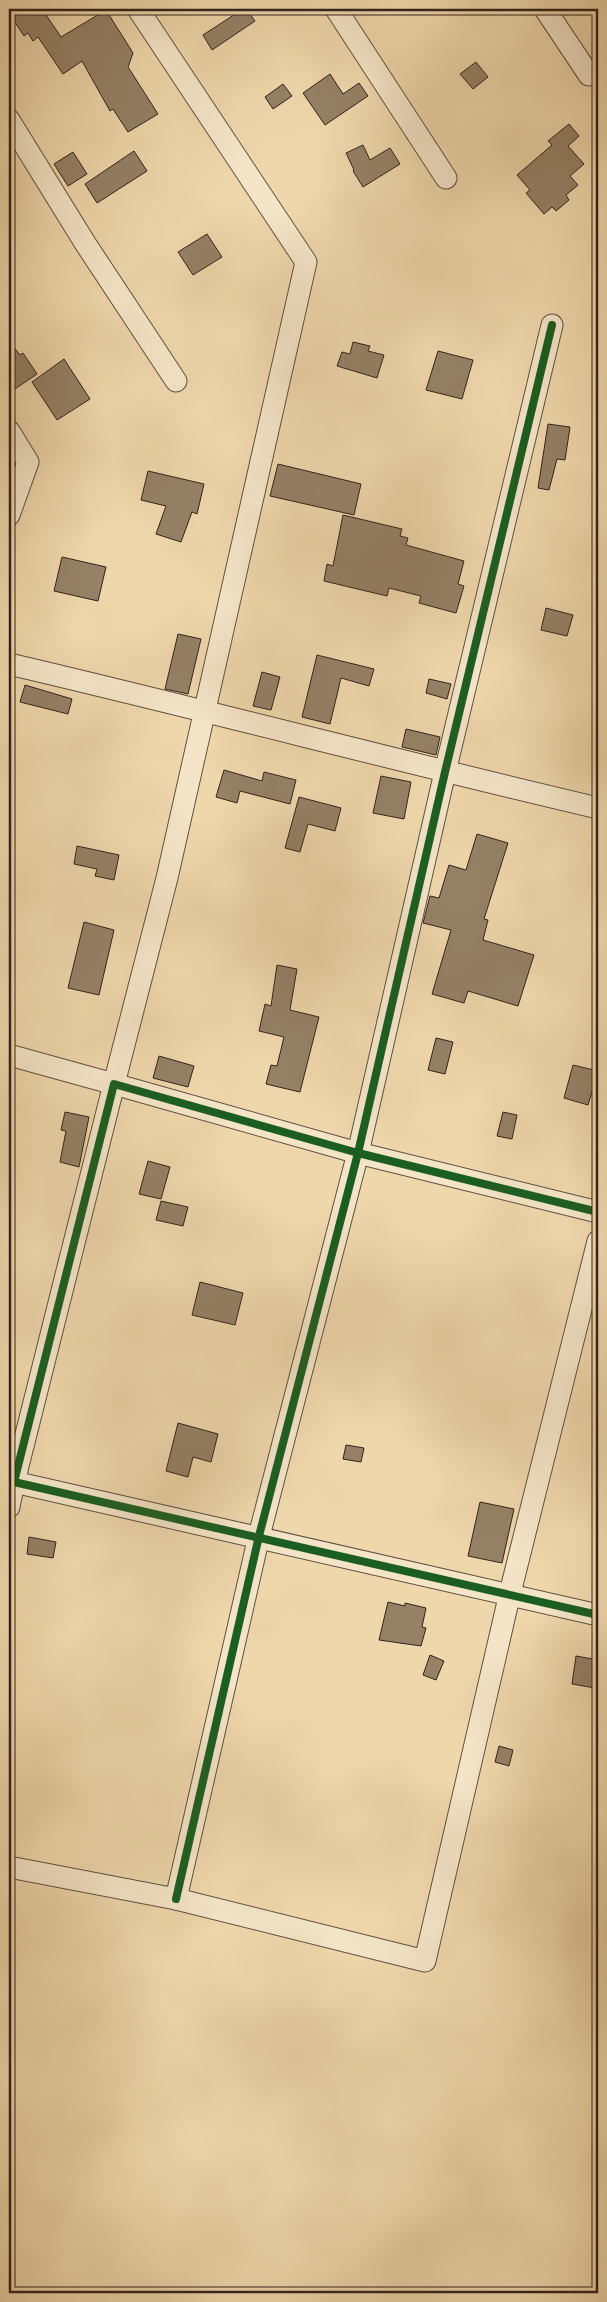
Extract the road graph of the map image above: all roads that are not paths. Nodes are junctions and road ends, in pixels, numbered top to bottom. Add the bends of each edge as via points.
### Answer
1 (138, 9) edge
2 (336, 9) edge
3 (545, 9) edge
4 (589, 75) dead end
5 (9, 120) edge
6 (446, 178) dead end
7 (552, 325) dead end
8 (176, 381) dead end
9 (9, 431) edge
10 (9, 516) edge
11 (9, 664) edge
12 (205, 710) junction
13 (445, 772) junction
14 (598, 808) edge
15 (9, 1055) edge
16 (114, 1084) junction
17 (358, 1153) junction
18 (598, 1212) edge
19 (598, 1242) edge
20 (14, 1482) junction
21 (9, 1507) edge
22 (259, 1536) junction
23 (510, 1593) junction
24 (598, 1615) edge
25 (9, 1867) edge
26 (176, 1899) junction

1 - 12 street via 306,262
2 - 6 street
3 - 4 street
5 - 8 street
7 - 13 street
9 - 10 street via 28,462
11 - 12 street
12 - 13 street
12 - 16 street via 167,878
13 - 14 street
13 - 17 street
15 - 16 street
16 - 17 street
16 - 20 street
17 - 18 street
17 - 22 street
19 - 23 street
20 - 21 street
20 - 22 street
22 - 23 street
22 - 26 street
23 - 24 street
23 - 26 street via 425,1961
25 - 26 street

